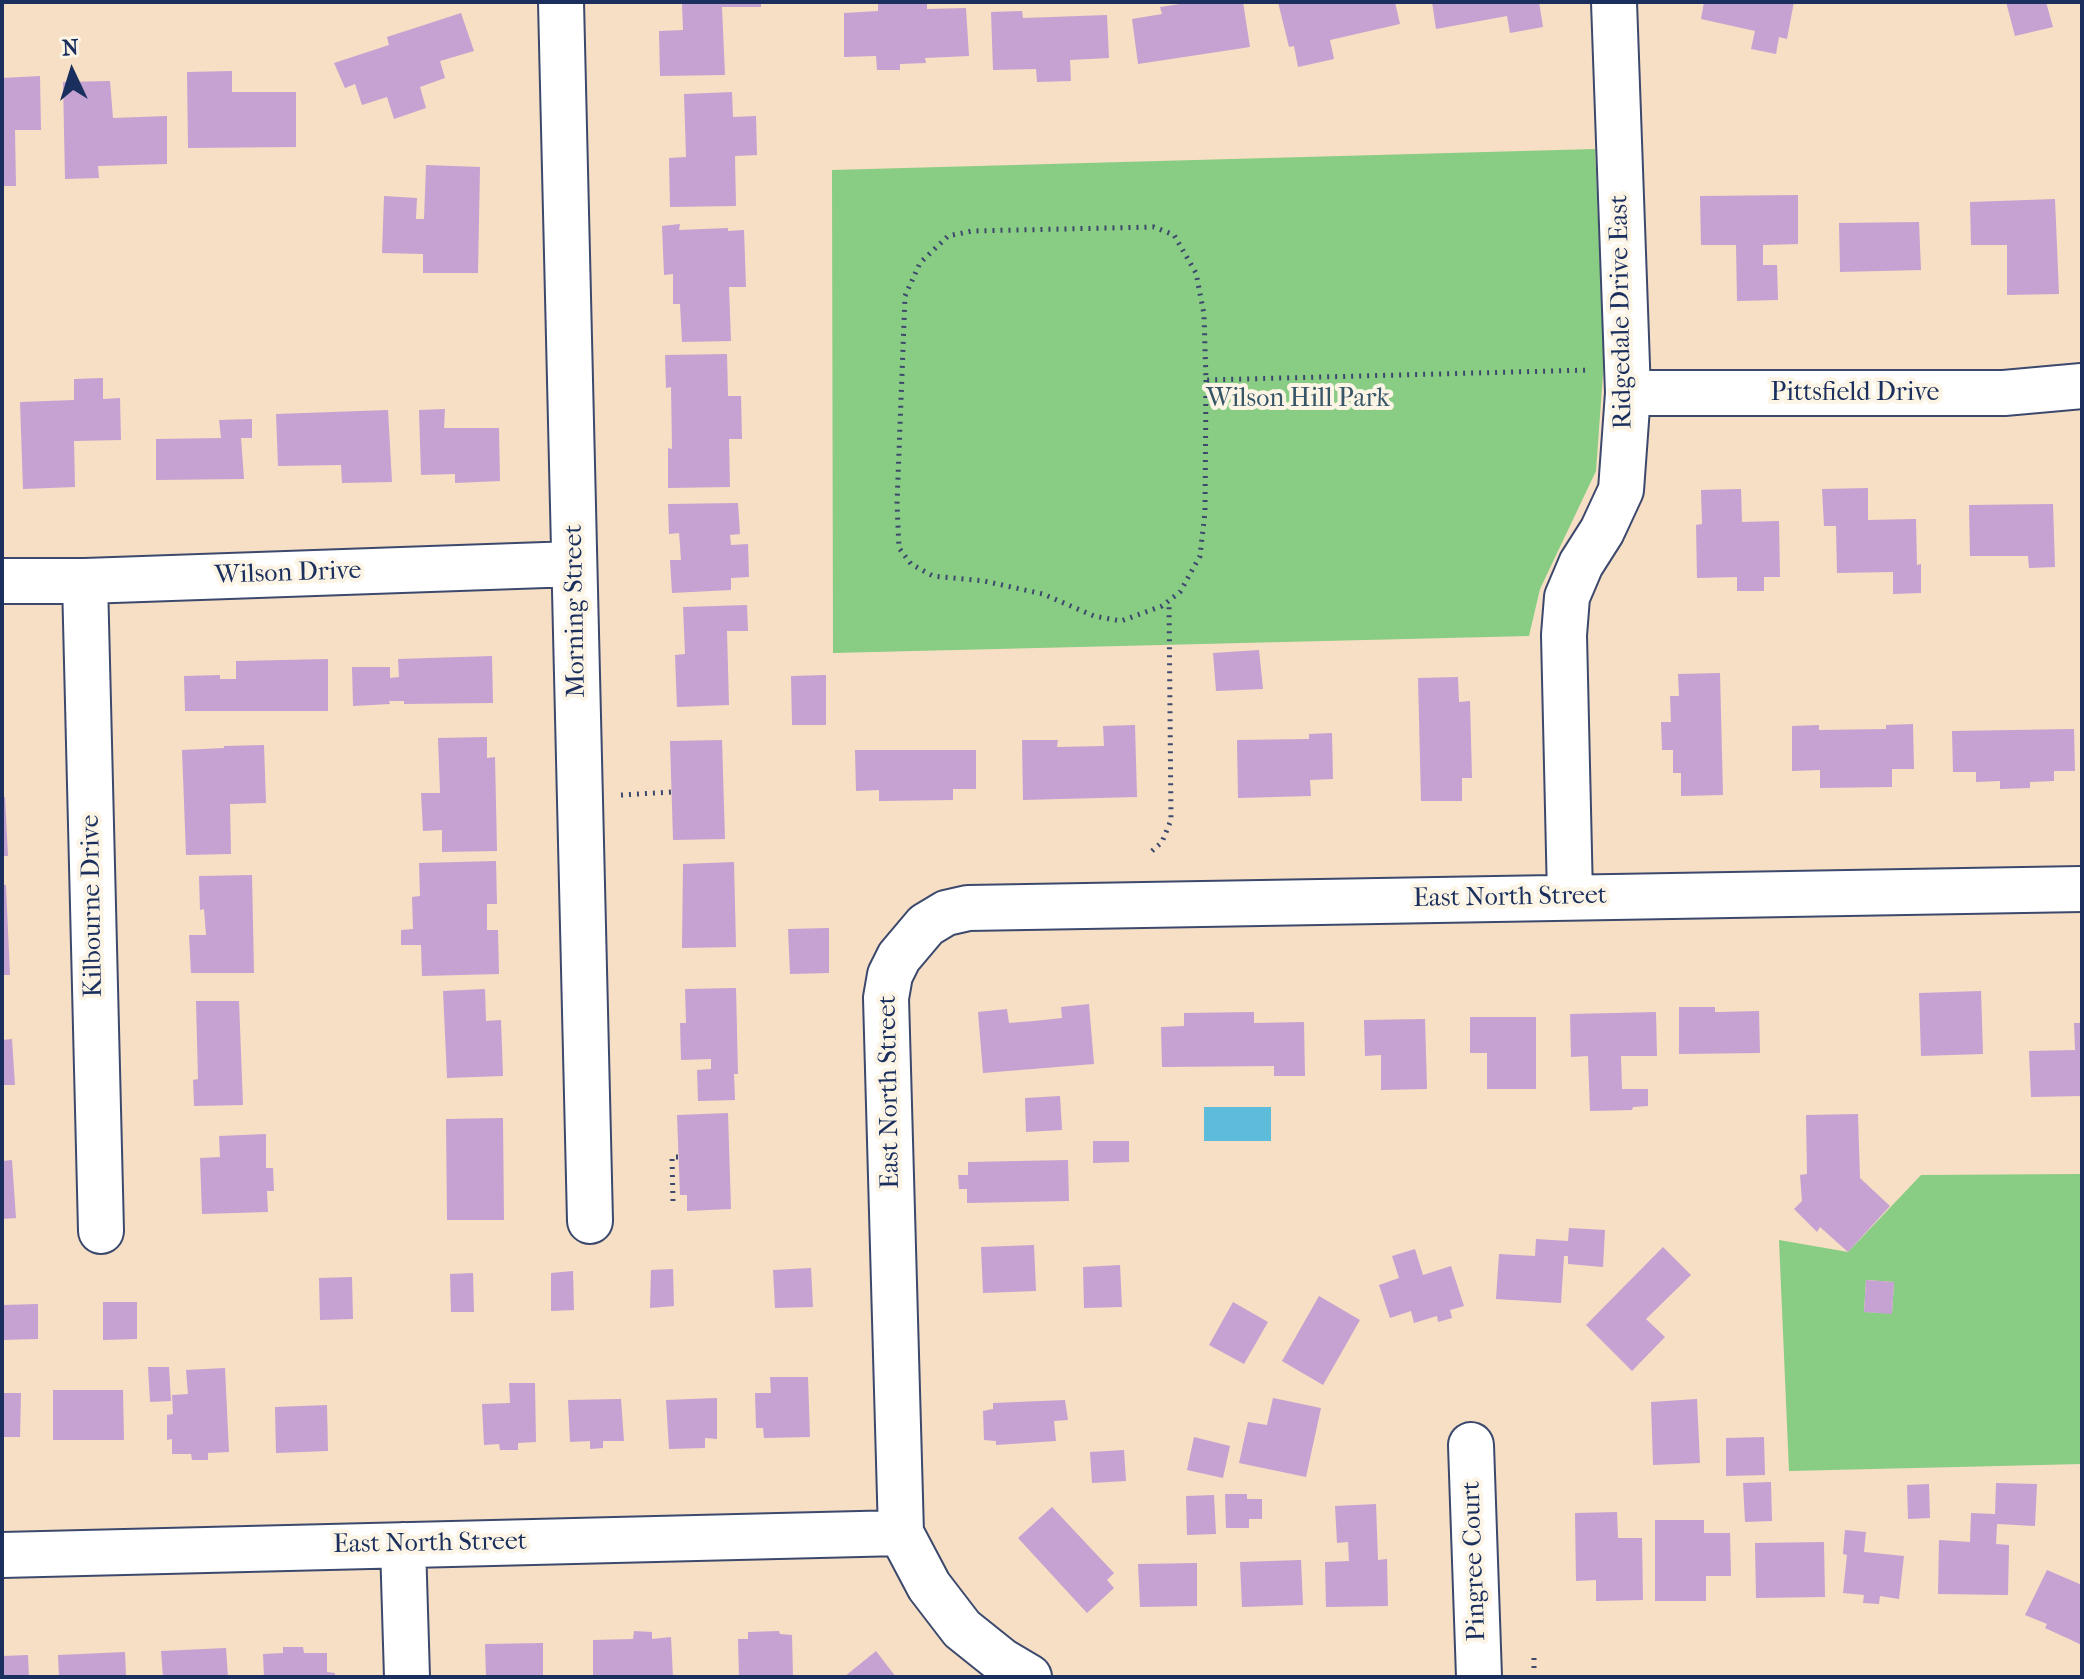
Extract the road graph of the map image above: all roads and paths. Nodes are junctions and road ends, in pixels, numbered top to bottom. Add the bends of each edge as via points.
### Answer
1 (561, 2) edge
2 (1614, 2) edge
3 (1206, 380) junction
4 (1628, 381) junction
5 (2082, 386) edge
6 (574, 564) junction
7 (2, 581) edge
8 (85, 581) junction
9 (1169, 600) junction
10 (672, 792) dead end
11 (580, 797) junction
12 (1152, 851) dead end
13 (2082, 889) edge
14 (1570, 896) junction
15 (679, 1157) dead end
16 (673, 1201) dead end
17 (590, 1221) dead end
18 (101, 1231) dead end
19 (1471, 1445) dead end
20 (901, 1533) junction
21 (403, 1545) junction
22 (2, 1555) edge
23 (1534, 1658) dead end
24 (1534, 1668) dead end
25 (407, 1677) edge
26 (1029, 1677) edge
27 (1479, 1677) edge

1 - 6 street, Morning Street
2 - 4 street, Ridgedale Drive East
3 - 4 path
3 - 9 path via 1200,556 1180,592
3 - 9 path via 1204,314 1196,273 1174,235 1154,227 948,236 920,263 905,296 897,504 899,548 911,564 933,576 1043,594 1094,616 1121,621
4 - 5 street, Pittsfield Drive via 2004,393
4 - 14 street, Ridgedale Drive East via 1621,490 1567,597
6 - 8 street, Wilson Drive
6 - 11 street, Morning Street
7 - 8 street, Wilson Drive
8 - 18 street, Kilbourne Drive
9 - 12 path via 1171,820
10 - 11 path
11 - 17 street, Morning Street
13 - 14 street, East North Street
14 - 20 street, East North Street via 968,908 926,925 899,957 886,998
15 - 16 path via 672,1157
19 - 27 street, Pingree Court
20 - 21 street, East North Street
20 - 26 street via 929,1586 962,1629
21 - 22 street, East North Street
21 - 25 street
23 - 24 path

